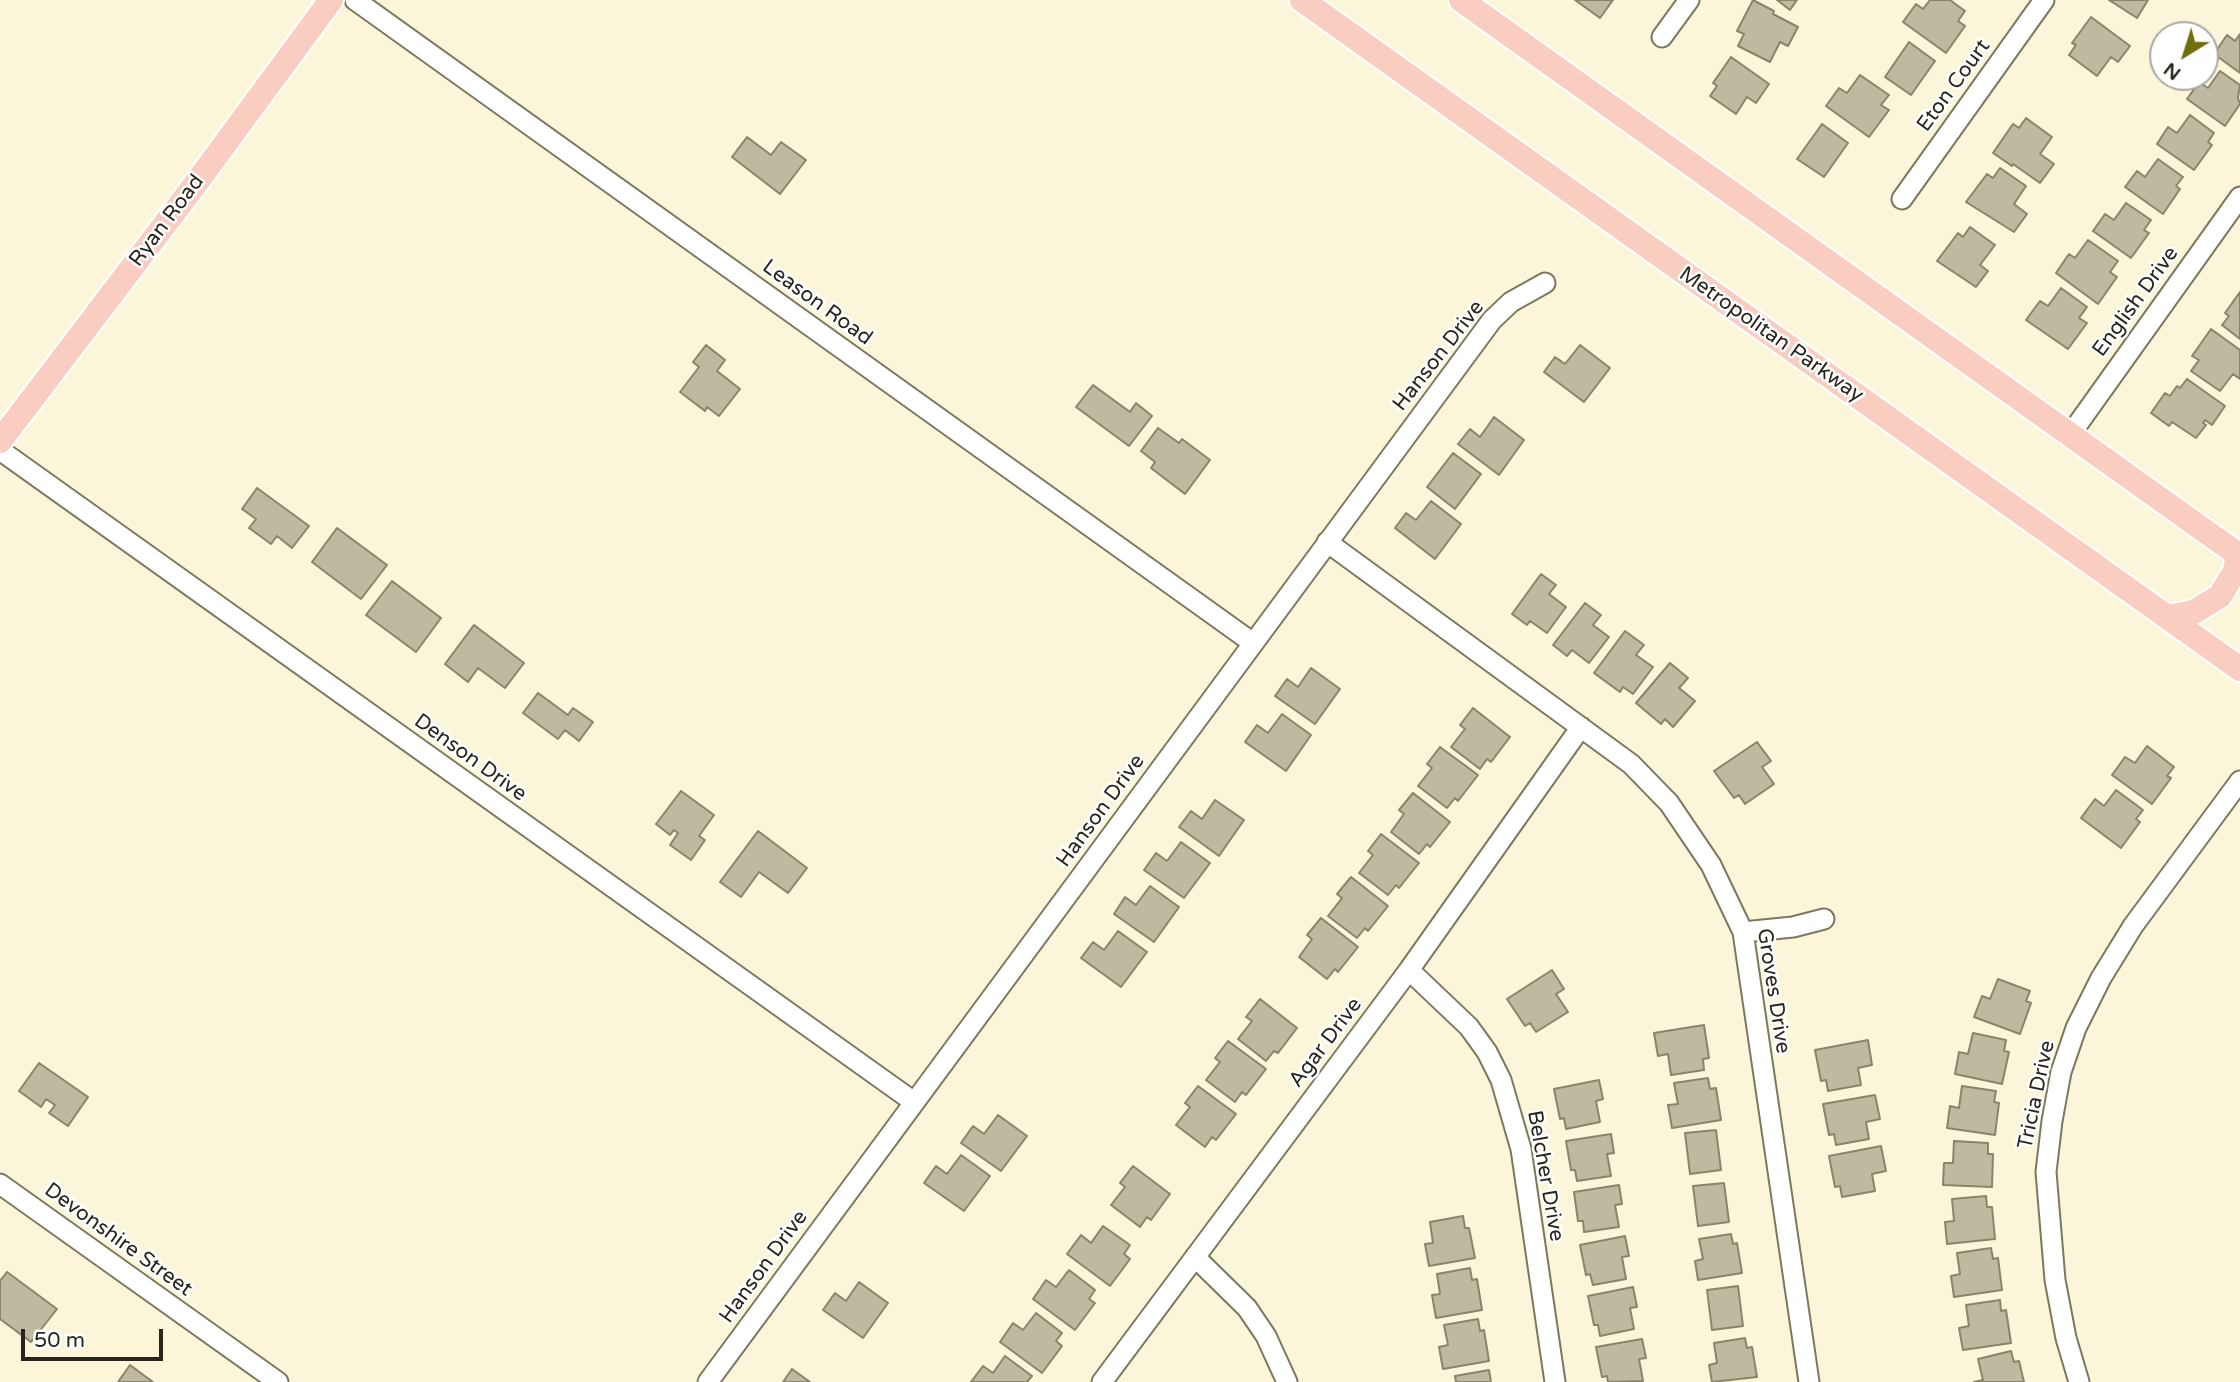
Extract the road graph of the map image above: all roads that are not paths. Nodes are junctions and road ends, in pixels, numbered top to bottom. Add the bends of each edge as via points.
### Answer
1 (331, 0) edge
2 (355, 0) edge
3 (1302, 0) edge
4 (1461, 0) edge
5 (1689, 0) edge
6 (2044, 0) edge
7 (1662, 37) dead end
8 (2240, 197) edge
9 (1902, 199) dead end
10 (1545, 283) dead end
11 (2070, 435) junction
12 (1, 439) edge
13 (1327, 542) junction
14 (2239, 555) edge
15 (2167, 617) junction
16 (1253, 643) junction
17 (2240, 669) edge
18 (1581, 727) junction
19 (2240, 781) edge
20 (1824, 919) dead end
21 (1743, 932) junction
22 (1409, 970) junction
23 (914, 1102) junction
24 (0, 1184) edge
25 (1195, 1257) junction
26 (278, 1382) edge
27 (708, 1382) edge
28 (1102, 1382) edge
29 (1287, 1382) edge
30 (1555, 1382) edge
31 (1809, 1382) edge
32 (2079, 1382) edge

1 - 12 main road, Ryan Road
2 - 16 street, Leason Road
3 - 15 main road, Metropolitan Parkway
4 - 11 main road
5 - 7 street
6 - 9 street, Eton Court
8 - 11 street, English Drive
10 - 13 street, Hanson Drive via 1511,302 1492,320
11 - 14 main road
12 - 23 street, Denson Drive
13 - 16 street, Hanson Drive
13 - 18 street, Groves Drive
14 - 15 main road via 2220,596 2194,612
15 - 17 main road, Metropolitan Parkway
16 - 23 street, Hanson Drive
18 - 21 street, Groves Drive via 1631,764 1669,803 1712,865
18 - 22 street, Agar Drive
19 - 32 street, Tricia Drive via 2133,926 2101,978 2061,1072 2046,1172 2055,1280
20 - 21 street
21 - 31 street, Groves Drive
22 - 25 street, Agar Drive
22 - 30 street, Belcher Drive via 1469,1027 1501,1080 1521,1149
23 - 27 street, Hanson Drive
24 - 26 street, Devonshire Street
25 - 28 street, Agar Drive
25 - 29 street via 1247,1308

